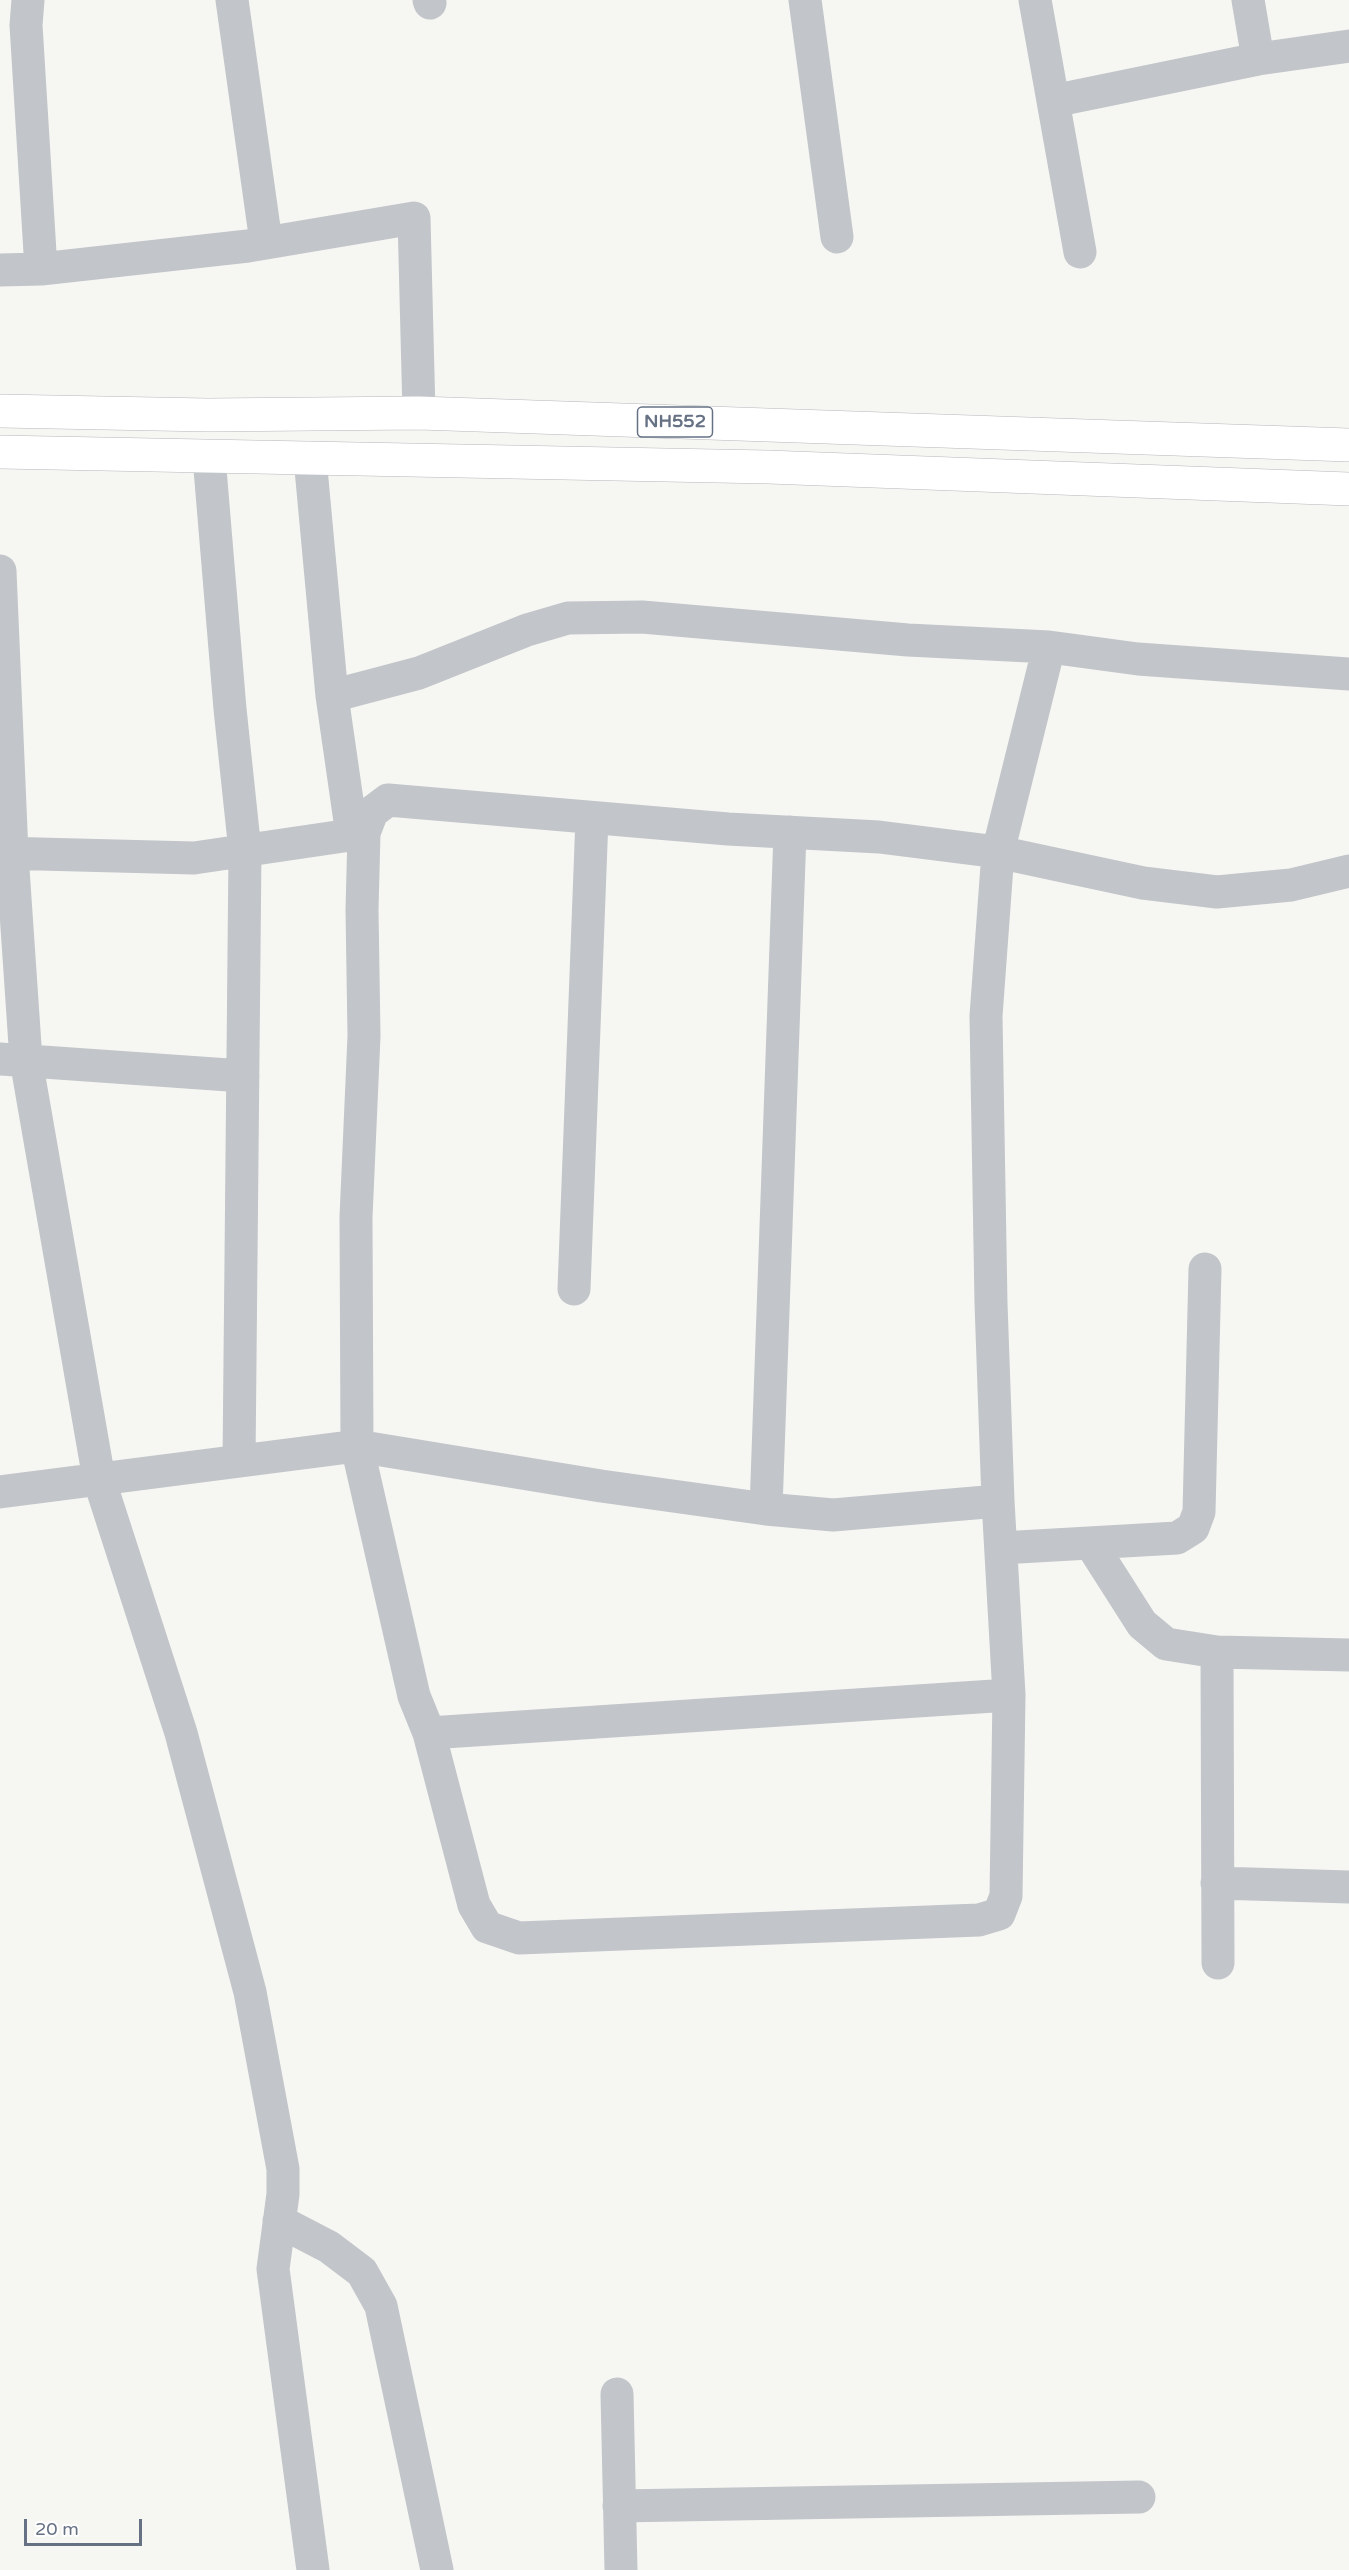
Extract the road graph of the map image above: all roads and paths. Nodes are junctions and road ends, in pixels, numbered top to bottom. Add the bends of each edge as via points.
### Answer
1 (28, 0) edge
2 (232, 0) edge
3 (805, 0) edge
4 (1035, 0) edge
5 (1248, 0) edge
6 (1349, 46) edge
7 (1258, 59) junction
8 (1053, 101) junction
9 (837, 237) dead end
10 (266, 242) junction
11 (1080, 252) dead end
12 (41, 269) junction
13 (0, 270) edge
14 (0, 411) edge
15 (418, 413) junction
16 (1349, 445) edge
17 (0, 452) edge
18 (209, 457) junction
19 (310, 458) junction
20 (1349, 489) edge
21 (0, 571) edge
22 (1049, 647) junction
23 (1349, 674) edge
24 (332, 696) junction
25 (592, 818) junction
26 (790, 832) junction
27 (358, 834) junction
28 (245, 851) junction
29 (998, 852) junction
30 (6, 853) edge
31 (1349, 871) edge
32 (13, 1059) edge
33 (243, 1076) junction
34 (1205, 1269) dead end
35 (574, 1289) dead end
36 (357, 1446) junction
37 (239, 1461) junction
38 (99, 1479) junction
39 (0, 1492) edge
40 (998, 1501) junction
41 (766, 1509) junction
42 (1091, 1544) junction
43 (1000, 1548) junction
44 (1217, 1652) junction
45 (1349, 1655) edge
46 (1009, 1695) junction
47 (429, 1733) junction
48 (1217, 1883) junction
49 (1349, 1887) edge
50 (1218, 1963) dead end
51 (279, 2221) junction
52 (616, 2394) dead end
53 (1139, 2497) dead end
54 (619, 2506) junction
55 (313, 2570) edge
56 (437, 2570) edge
57 (621, 2570) edge

1 - 12 street via 26,25
2 - 10 street
3 - 9 street
4 - 8 street
5 - 7 street
6 - 7 street
7 - 8 street
8 - 11 street
10 - 12 street
10 - 15 street via 414,218
12 - 13 street
14 - 15 highway, NH552 via 208,415
15 - 16 highway, NH552
17 - 18 highway, NH552
18 - 19 highway, NH552
18 - 28 street
19 - 20 highway, NH552 via 768,467
19 - 24 street
21 - 30 street
22 - 23 street via 1138,659
22 - 24 street via 908,640 642,617 568,618 419,673
22 - 29 street
24 - 27 street
25 - 26 street
25 - 27 street via 388,800 372,812
25 - 35 street
26 - 29 street via 879,837
26 - 41 street
27 - 28 street
27 - 36 street via 364,1036 356,1217
28 - 30 street via 194,858
28 - 33 street
29 - 31 street via 1143,883 1217,892 1291,885
29 - 40 street via 986,1016
30 - 32 street
32 - 33 street
32 - 38 street
33 - 37 street
34 - 42 street via 1199,1512 1193,1528 1177,1538
36 - 37 street
36 - 41 street
36 - 47 street via 414,1696
37 - 38 street
38 - 39 street
38 - 51 street via 181,1733 250,1992 283,2169
40 - 41 street via 833,1515
40 - 43 street
42 - 43 street
42 - 44 street via 1142,1624 1166,1644
43 - 46 street
44 - 45 street
44 - 48 street
46 - 47 street
46 - 47 street via 1006,1896 999,1914 979,1920 519,1938 487,1927 474,1905
48 - 49 street
48 - 50 street
51 - 55 street via 273,2269
51 - 56 street via 329,2247 362,2272 381,2306
52 - 54 street
53 - 54 street
54 - 57 street

